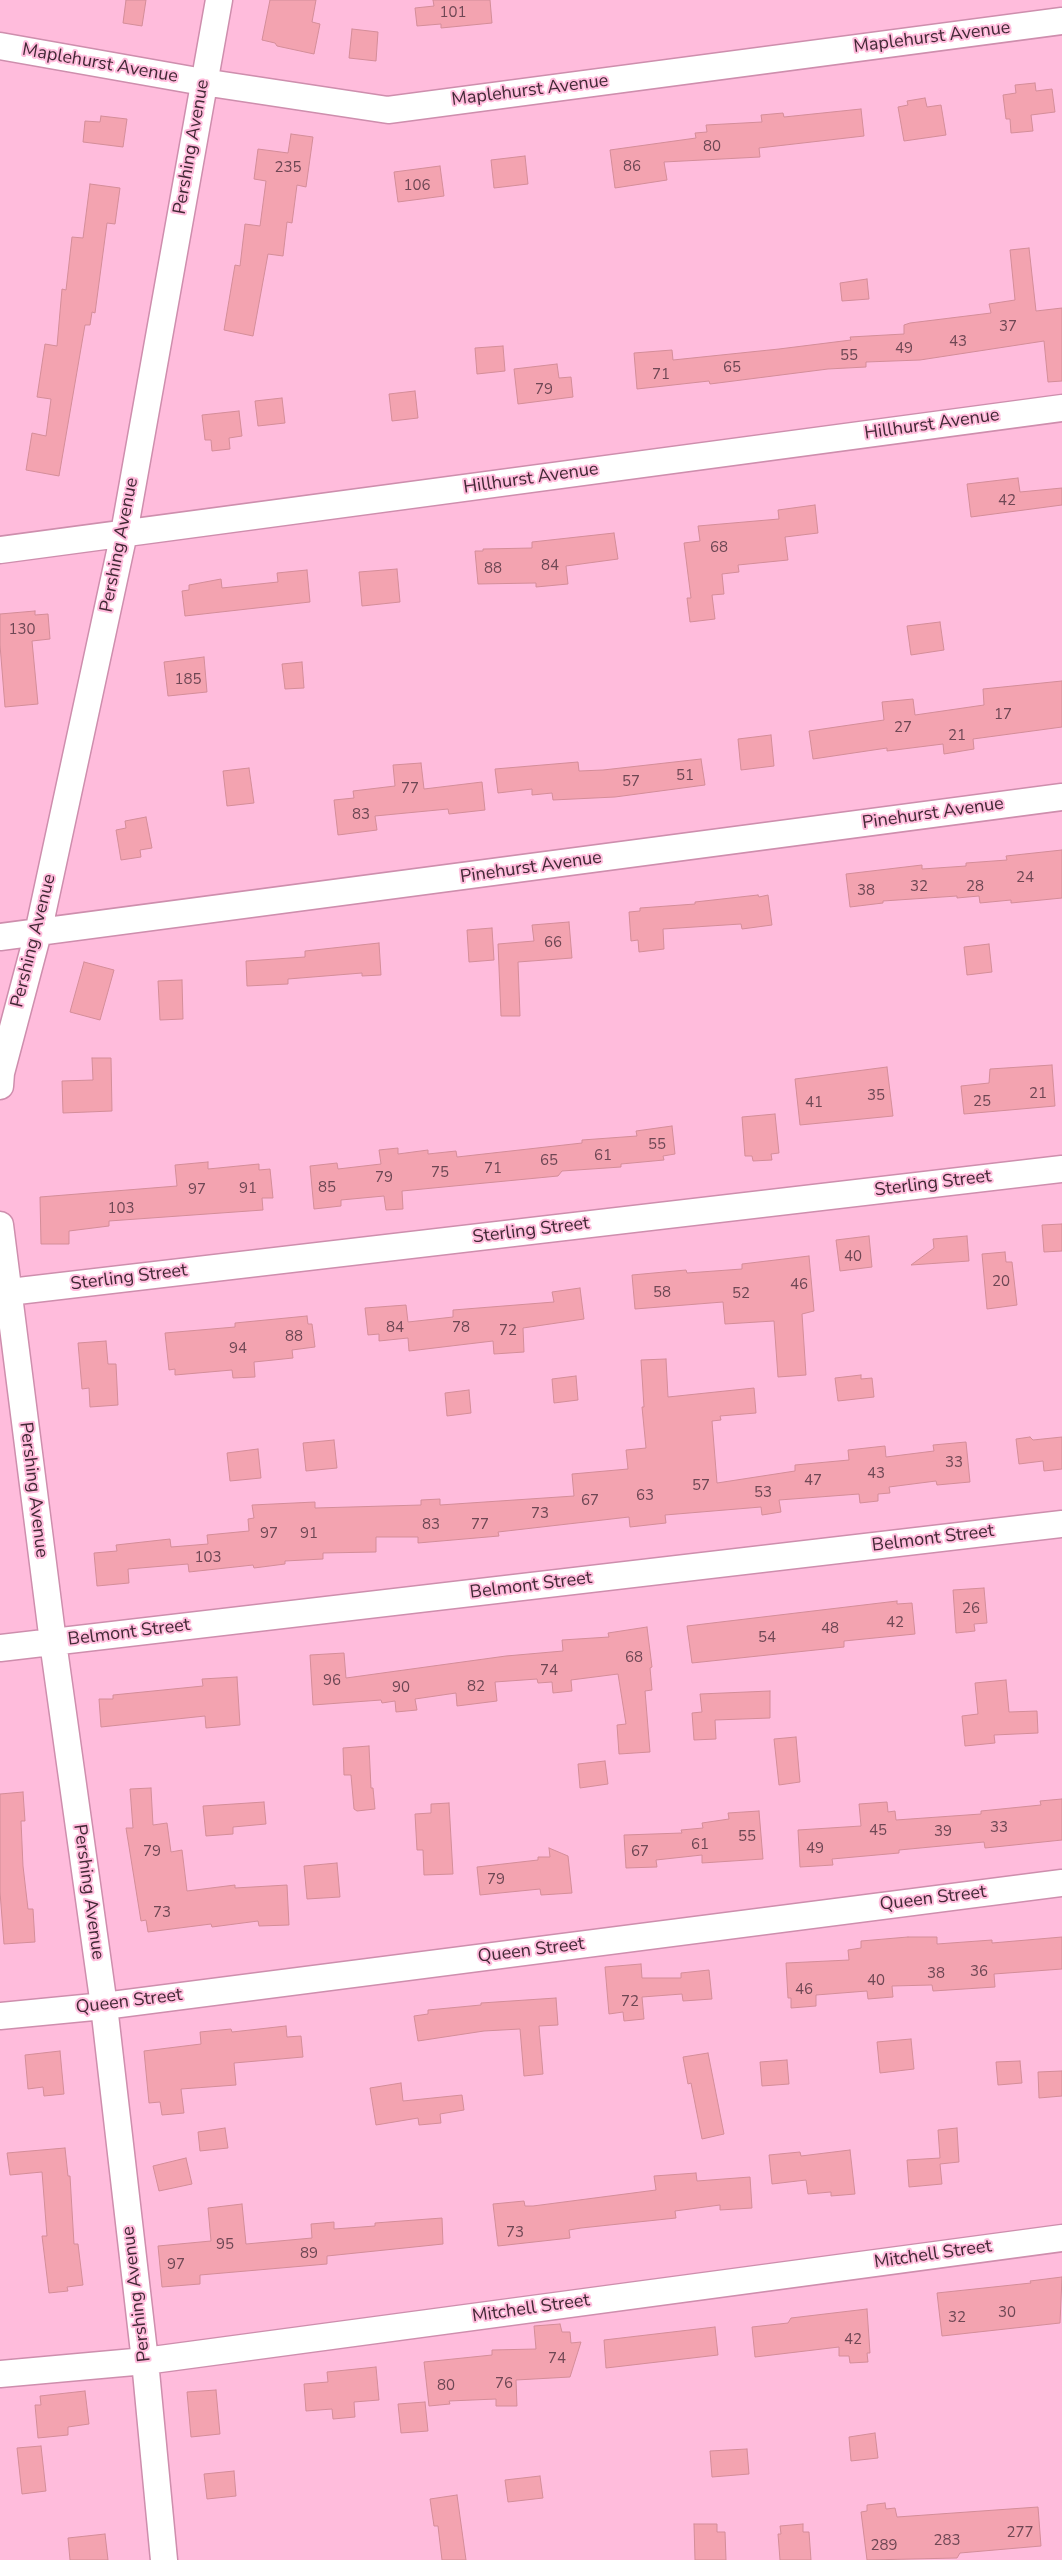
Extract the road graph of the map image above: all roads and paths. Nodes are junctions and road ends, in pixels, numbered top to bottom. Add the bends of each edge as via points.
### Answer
1 (219, 0) edge
2 (1062, 21) edge
3 (0, 46) edge
4 (203, 82) junction
5 (1062, 408) edge
6 (124, 533) junction
7 (0, 550) edge
8 (1062, 797) edge
9 (38, 934) junction
10 (0, 937) edge
11 (0, 1086) edge
12 (1062, 1169) edge
13 (0, 1225) edge
14 (4, 1292) edge
15 (1062, 1524) edge
16 (53, 1642) junction
17 (0, 1648) edge
18 (1062, 1883) edge
19 (104, 2006) junction
20 (0, 2016) edge
21 (1062, 2238) edge
22 (145, 2361) junction
23 (0, 2374) edge
24 (164, 2560) edge

1 - 4 street, Pershing Avenue
2 - 4 street, Maplehurst Avenue via 388,110
3 - 4 street, Maplehurst Avenue
4 - 6 street, Pershing Avenue
5 - 6 street, Hillhurst Avenue
6 - 7 street, Hillhurst Avenue
6 - 9 street, Pershing Avenue
8 - 9 street, Pinehurst Avenue
9 - 10 street, Pinehurst Avenue
9 - 11 street, Pershing Avenue
12 - 14 street, Sterling Street
13 - 14 street, Pershing Avenue
14 - 16 street, Pershing Avenue
15 - 16 street, Belmont Street
16 - 17 street, Belmont Street
16 - 19 street, Pershing Avenue
18 - 19 street, Queen Street
19 - 20 street, Queen Street
19 - 22 street, Pershing Avenue
21 - 22 street, Mitchell Street
22 - 23 street, Mitchell Street
22 - 24 street, Pershing Avenue

